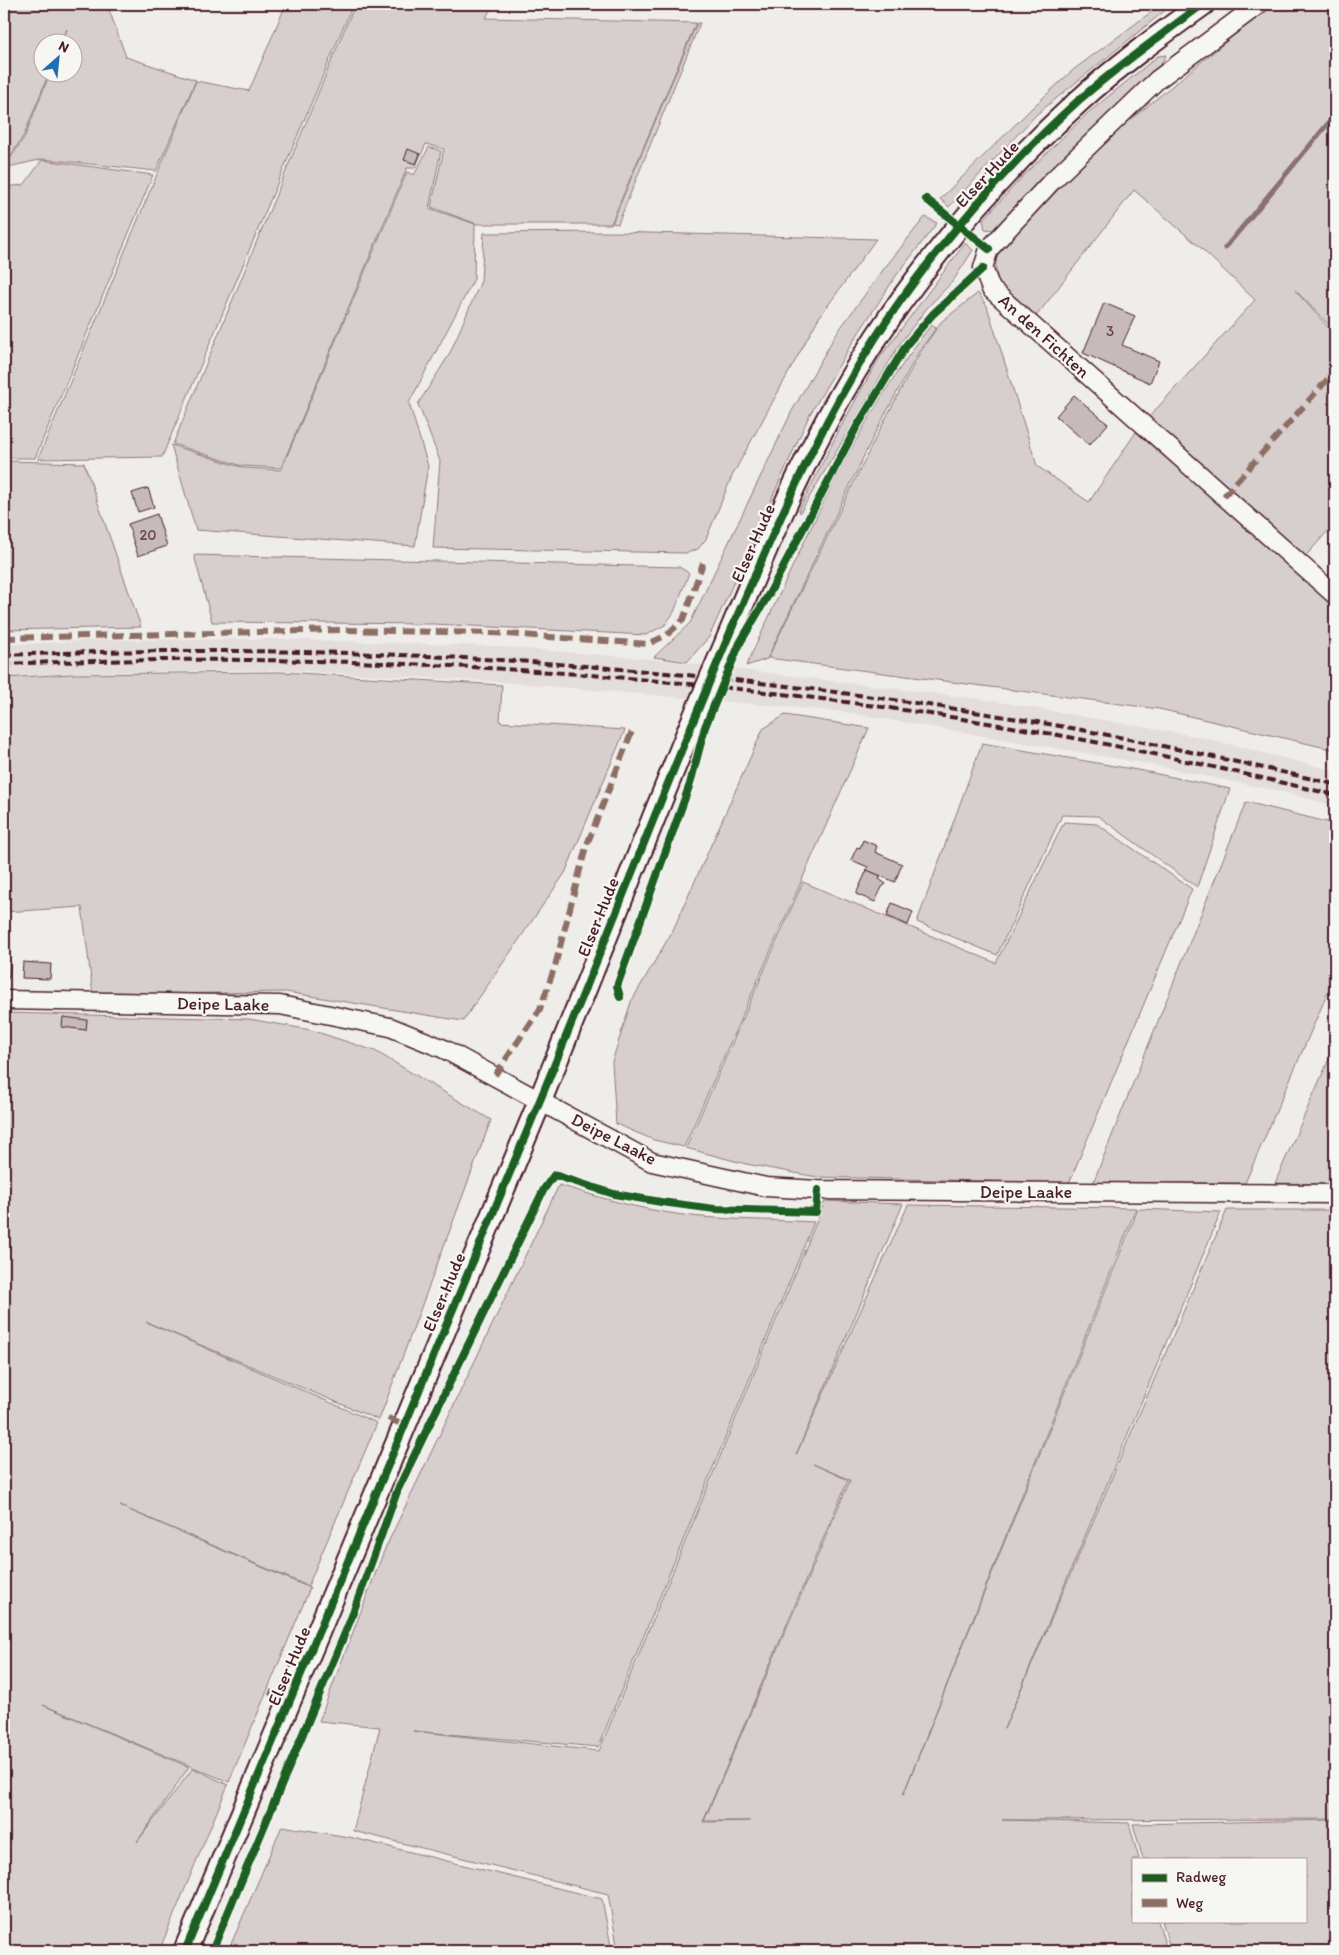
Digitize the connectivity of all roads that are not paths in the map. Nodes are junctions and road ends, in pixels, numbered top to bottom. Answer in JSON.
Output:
{"nodes":[{"id":1,"x":1203,"y":4,"type":"edge"},
{"id":2,"x":1259,"y":4,"type":"edge"},
{"id":3,"x":1335,"y":595,"type":"edge"},
{"id":4,"x":4,"y":1000,"type":"edge"},
{"id":5,"x":540,"y":1101,"type":"junction"},
{"id":6,"x":1335,"y":1194,"type":"edge"},
{"id":7,"x":185,"y":1951,"type":"edge"}],
"edges":[{"from":1,"to":5,"type":"street","name":"Elser Hude","bridge":true},
{"from":2,"to":3,"type":"street","name":"An den Fichten"},
{"from":4,"to":5,"type":"street","name":"Deipe Laake"},
{"from":5,"to":6,"type":"street","name":"Deipe Laake"},
{"from":5,"to":7,"type":"street","name":"Elser Hude"}]}
